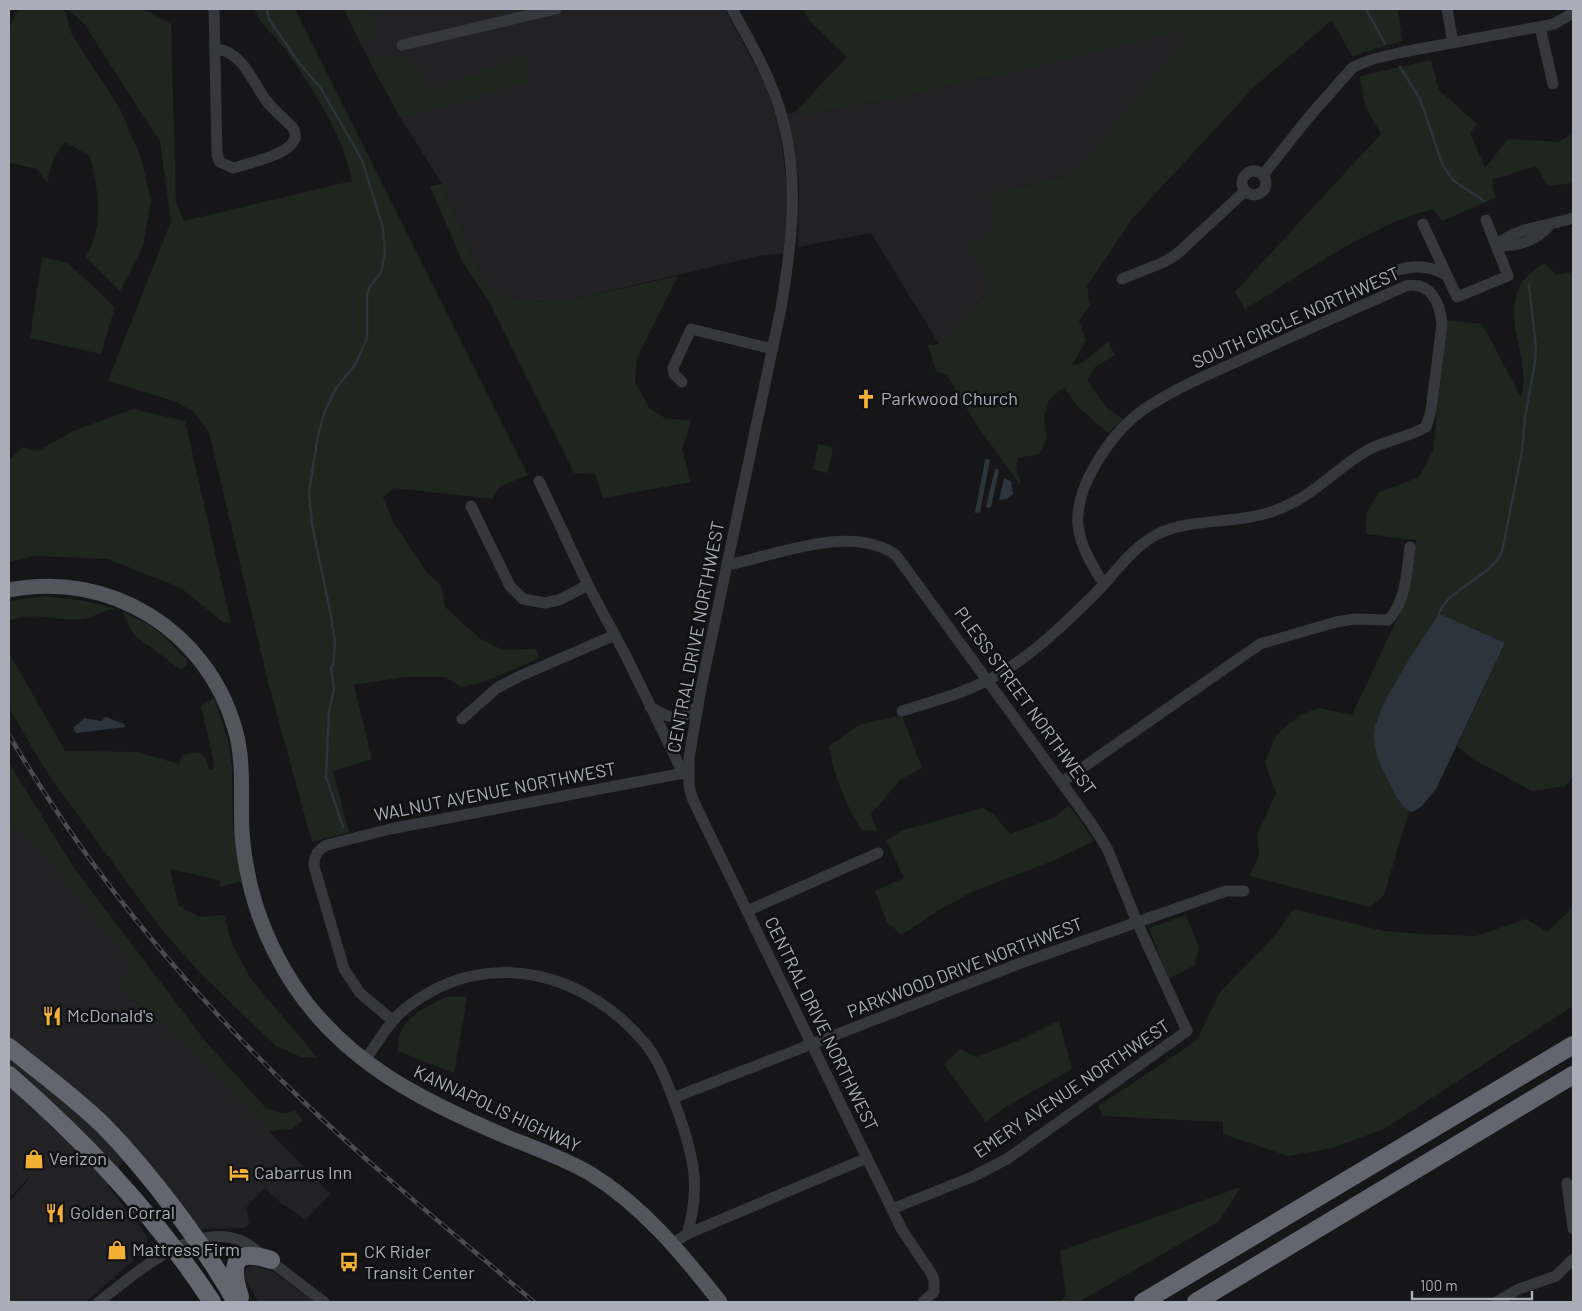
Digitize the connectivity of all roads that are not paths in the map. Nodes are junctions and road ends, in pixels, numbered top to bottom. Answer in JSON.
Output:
{"nodes":[{"id":1,"x":214,"y":9,"type":"edge"},
{"id":2,"x":556,"y":9,"type":"edge"},
{"id":3,"x":732,"y":9,"type":"edge"},
{"id":4,"x":1447,"y":9,"type":"edge"},
{"id":5,"x":1573,"y":14,"type":"edge"},
{"id":6,"x":1540,"y":27,"type":"junction"},
{"id":7,"x":1454,"y":43,"type":"junction"},
{"id":8,"x":402,"y":44,"type":"dead end"},
{"id":9,"x":216,"y":50,"type":"junction"},
{"id":10,"x":1553,"y":84,"type":"dead end"},
{"id":11,"x":1263,"y":175,"type":"junction"},
{"id":12,"x":1244,"y":191,"type":"junction"},
{"id":13,"x":1573,"y":218,"type":"edge"},
{"id":14,"x":1486,"y":220,"type":"dead end"},
{"id":15,"x":1423,"y":224,"type":"dead end"},
{"id":16,"x":1496,"y":246,"type":"junction"},
{"id":17,"x":1398,"y":270,"type":"dead end"},
{"id":18,"x":1446,"y":274,"type":"junction"},
{"id":19,"x":1122,"y":279,"type":"dead end"},
{"id":20,"x":773,"y":349,"type":"junction"},
{"id":21,"x":682,"y":382,"type":"dead end"},
{"id":22,"x":539,"y":481,"type":"dead end"},
{"id":23,"x":471,"y":506,"type":"dead end"},
{"id":24,"x":1410,"y":547,"type":"dead end"},
{"id":25,"x":728,"y":565,"type":"junction"},
{"id":26,"x":1104,"y":584,"type":"junction"},
{"id":27,"x":588,"y":585,"type":"junction"},
{"id":28,"x":9,"y":590,"type":"edge"},
{"id":29,"x":615,"y":635,"type":"junction"},
{"id":30,"x":988,"y":680,"type":"junction"},
{"id":31,"x":698,"y":706,"type":"junction"},
{"id":32,"x":650,"y":707,"type":"junction"},
{"id":33,"x":902,"y":711,"type":"dead end"},
{"id":34,"x":462,"y":719,"type":"dead end"},
{"id":35,"x":686,"y":773,"type":"junction"},
{"id":36,"x":1062,"y":782,"type":"junction"},
{"id":37,"x":878,"y":853,"type":"dead end"},
{"id":38,"x":1244,"y":890,"type":"dead end"},
{"id":39,"x":747,"y":911,"type":"junction"},
{"id":40,"x":1137,"y":922,"type":"junction"},
{"id":41,"x":392,"y":1020,"type":"junction"},
{"id":42,"x":1188,"y":1031,"type":"joint"},
{"id":43,"x":812,"y":1045,"type":"junction"},
{"id":44,"x":1573,"y":1045,"type":"edge"},
{"id":45,"x":9,"y":1047,"type":"edge"},
{"id":46,"x":364,"y":1060,"type":"junction"},
{"id":47,"x":1573,"y":1075,"type":"edge"},
{"id":48,"x":9,"y":1076,"type":"edge"},
{"id":49,"x":673,"y":1098,"type":"junction"},
{"id":50,"x":867,"y":1158,"type":"junction"},
{"id":51,"x":1567,"y":1183,"type":"dead end"},
{"id":52,"x":892,"y":1210,"type":"junction"},
{"id":53,"x":1573,"y":1229,"type":"edge"},
{"id":54,"x":680,"y":1238,"type":"junction"},
{"id":55,"x":195,"y":1240,"type":"junction"},
{"id":56,"x":174,"y":1249,"type":"junction"},
{"id":57,"x":1573,"y":1259,"type":"edge"},
{"id":58,"x":271,"y":1260,"type":"junction"},
{"id":59,"x":99,"y":1302,"type":"edge"},
{"id":60,"x":212,"y":1302,"type":"edge"},
{"id":61,"x":236,"y":1302,"type":"edge"},
{"id":62,"x":242,"y":1302,"type":"edge"},
{"id":63,"x":324,"y":1302,"type":"edge"},
{"id":64,"x":720,"y":1302,"type":"edge"},
{"id":65,"x":923,"y":1302,"type":"edge"},
{"id":66,"x":1143,"y":1302,"type":"edge"},
{"id":67,"x":1196,"y":1302,"type":"edge"},
{"id":68,"x":1496,"y":1302,"type":"edge"}],
"edges":[{"from":1,"to":9,"type":"street"},
{"from":2,"to":8,"type":"street"},
{"from":3,"to":20,"type":"street","name":"CENTRAL DRIVE NORTHWEST"},
{"from":4,"to":7,"type":"street"},
{"from":5,"to":6,"type":"street"},
{"from":6,"to":7,"type":"street"},
{"from":6,"to":10,"type":"street"},
{"from":7,"to":11,"type":"street"},
{"from":9,"to":9,"type":"street"},
{"from":11,"to":12,"type":"street"},
{"from":11,"to":12,"type":"street"},
{"from":12,"to":19,"type":"street"},
{"from":13,"to":16,"type":"street"},
{"from":14,"to":16,"type":"street"},
{"from":15,"to":18,"type":"street"},
{"from":16,"to":18,"type":"street"},
{"from":17,"to":18,"type":"street"},
{"from":20,"to":21,"type":"street"},
{"from":20,"to":25,"type":"street","name":"CENTRAL DRIVE NORTHWEST"},
{"from":22,"to":27,"type":"street"},
{"from":23,"to":27,"type":"street"},
{"from":24,"to":36,"type":"street"},
{"from":25,"to":30,"type":"street","name":"PLESS STREET NORTHWEST"},
{"from":25,"to":31,"type":"street","name":"CENTRAL DRIVE NORTHWEST"},
{"from":26,"to":26,"type":"street","name":"SOUTH CIRCLE NORTHWEST"},
{"from":26,"to":30,"type":"street","name":"SOUTH CIRCLE NORTHWEST"},
{"from":27,"to":29,"type":"street"},
{"from":28,"to":46,"type":"main road","name":"KANNAPOLIS HIGHWAY"},
{"from":29,"to":32,"type":"street"},
{"from":29,"to":34,"type":"street"},
{"from":30,"to":33,"type":"street","name":"SOUTH CIRCLE NORTHWEST"},
{"from":30,"to":36,"type":"street","name":"PLESS STREET NORTHWEST"},
{"from":31,"to":32,"type":"street"},
{"from":31,"to":35,"type":"street","name":"CENTRAL DRIVE NORTHWEST"},
{"from":32,"to":35,"type":"street"},
{"from":35,"to":39,"type":"street","name":"CENTRAL DRIVE NORTHWEST"},
{"from":35,"to":41,"type":"street","name":"WALNUT AVENUE NORTHWEST"},
{"from":36,"to":40,"type":"street","name":"PLESS STREET NORTHWEST"},
{"from":37,"to":39,"type":"street"},
{"from":38,"to":40,"type":"street","name":"PARKWOOD DRIVE NORTHWEST"},
{"from":39,"to":43,"type":"street","name":"CENTRAL DRIVE NORTHWEST"},
{"from":40,"to":42,"type":"street","name":"PLESS STREET NORTHWEST"},
{"from":40,"to":43,"type":"street","name":"PARKWOOD DRIVE NORTHWEST"},
{"from":41,"to":46,"type":"street"},
{"from":41,"to":49,"type":"street"},
{"from":42,"to":52,"type":"street","name":"EMERY AVENUE NORTHWEST"},
{"from":43,"to":49,"type":"street","name":"PARKWOOD DRIVE NORTHWEST"},
{"from":43,"to":50,"type":"street","name":"CENTRAL DRIVE NORTHWEST"},
{"from":44,"to":66,"type":"highway"},
{"from":45,"to":55,"type":"highway"},
{"from":46,"to":54,"type":"main road","name":"KANNAPOLIS HIGHWAY"},
{"from":47,"to":67,"type":"highway"},
{"from":48,"to":56,"type":"highway"},
{"from":49,"to":54,"type":"street"},
{"from":50,"to":52,"type":"street","name":"CENTRAL DRIVE NORTHWEST"},
{"from":50,"to":54,"type":"street"},
{"from":51,"to":53,"type":"street"},
{"from":52,"to":65,"type":"street","name":"CENTRAL DRIVE NORTHWEST"},
{"from":54,"to":64,"type":"main road","name":"KANNAPOLIS HIGHWAY"},
{"from":55,"to":56,"type":"street"},
{"from":55,"to":58,"type":"street"},
{"from":55,"to":61,"type":"highway"},
{"from":56,"to":59,"type":"street"},
{"from":56,"to":60,"type":"highway"},
{"from":57,"to":68,"type":"street"},
{"from":58,"to":62,"type":"highway"},
{"from":58,"to":63,"type":"street"}]}
